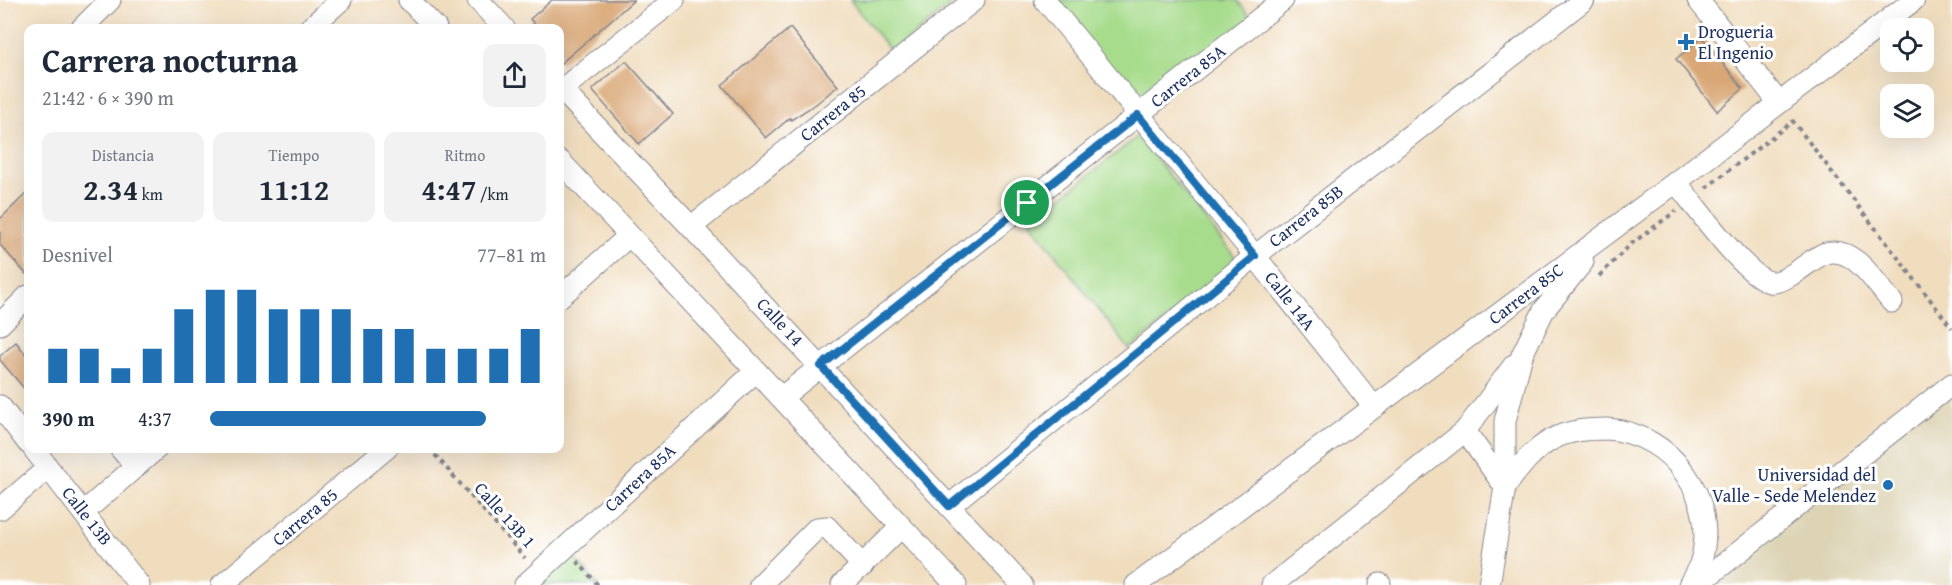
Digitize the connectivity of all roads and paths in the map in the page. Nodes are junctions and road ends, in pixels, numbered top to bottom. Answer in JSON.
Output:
{"nodes":[{"id":1,"x":110,"y":0,"type":"edge"},
{"id":2,"x":341,"y":0,"type":"edge"},
{"id":3,"x":409,"y":0,"type":"edge"},
{"id":4,"x":478,"y":0,"type":"edge"},
{"id":5,"x":674,"y":0,"type":"edge"},
{"id":6,"x":974,"y":0,"type":"edge"},
{"id":7,"x":1045,"y":0,"type":"edge"},
{"id":8,"x":1283,"y":0,"type":"edge"},
{"id":9,"x":1584,"y":0,"type":"edge"},
{"id":10,"x":1698,"y":0,"type":"edge"},
{"id":11,"x":1914,"y":0,"type":"edge"},
{"id":12,"x":86,"y":24,"type":"edge"},
{"id":13,"x":314,"y":24,"type":"edge"},
{"id":14,"x":432,"y":24,"type":"edge"},
{"id":15,"x":500,"y":24,"type":"edge"},
{"id":16,"x":564,"y":86,"type":"edge"},
{"id":17,"x":564,"y":93,"type":"edge"},
{"id":18,"x":1779,"y":103,"type":"junction"},
{"id":19,"x":1138,"y":115,"type":"junction"},
{"id":20,"x":1793,"y":121,"type":"junction"},
{"id":21,"x":564,"y":165,"type":"edge"},
{"id":22,"x":1676,"y":182,"type":"junction"},
{"id":23,"x":1690,"y":200,"type":"junction"},
{"id":24,"x":1616,"y":226,"type":"junction"},
{"id":25,"x":691,"y":227,"type":"junction"},
{"id":26,"x":629,"y":236,"type":"junction"},
{"id":27,"x":1255,"y":256,"type":"junction"},
{"id":28,"x":1592,"y":283,"type":"dead end"},
{"id":29,"x":564,"y":293,"type":"edge"},
{"id":30,"x":24,"y":300,"type":"edge"},
{"id":31,"x":1892,"y":302,"type":"dead end"},
{"id":32,"x":0,"y":324,"type":"edge"},
{"id":33,"x":1952,"y":328,"type":"edge"},
{"id":34,"x":1522,"y":355,"type":"junction"},
{"id":35,"x":821,"y":366,"type":"junction"},
{"id":36,"x":756,"y":371,"type":"junction"},
{"id":37,"x":1952,"y":384,"type":"edge"},
{"id":38,"x":782,"y":397,"type":"junction"},
{"id":39,"x":0,"y":406,"type":"edge"},
{"id":40,"x":1374,"y":407,"type":"junction"},
{"id":41,"x":1465,"y":430,"type":"junction"},
{"id":42,"x":24,"y":437,"type":"edge"},
{"id":43,"x":37,"y":453,"type":"edge"},
{"id":44,"x":124,"y":453,"type":"edge"},
{"id":45,"x":151,"y":453,"type":"edge"},
{"id":46,"x":381,"y":453,"type":"edge"},
{"id":47,"x":433,"y":453,"type":"edge"},
{"id":48,"x":136,"y":467,"type":"junction"},
{"id":49,"x":48,"y":468,"type":"junction"},
{"id":50,"x":1505,"y":487,"type":"junction"},
{"id":51,"x":949,"y":506,"type":"junction"},
{"id":52,"x":0,"y":508,"type":"edge"},
{"id":53,"x":84,"y":512,"type":"junction"},
{"id":54,"x":901,"y":527,"type":"junction"},
{"id":55,"x":565,"y":547,"type":"junction"},
{"id":56,"x":863,"y":566,"type":"junction"},
{"id":57,"x":531,"y":579,"type":"edge"},
{"id":58,"x":139,"y":585,"type":"edge"},
{"id":59,"x":222,"y":585,"type":"edge"},
{"id":60,"x":598,"y":585,"type":"edge"},
{"id":61,"x":760,"y":585,"type":"edge"},
{"id":62,"x":842,"y":585,"type":"edge"},
{"id":63,"x":956,"y":585,"type":"edge"},
{"id":64,"x":1022,"y":585,"type":"edge"},
{"id":65,"x":1136,"y":585,"type":"edge"},
{"id":66,"x":1272,"y":585,"type":"edge"},
{"id":67,"x":1489,"y":585,"type":"edge"},
{"id":68,"x":1689,"y":585,"type":"edge"},
{"id":69,"x":1697,"y":585,"type":"edge"}],
"edges":[{"from":1,"to":12,"type":"street"},
{"from":2,"to":13,"type":"street"},
{"from":3,"to":14,"type":"street"},
{"from":4,"to":15,"type":"street"},
{"from":5,"to":16,"type":"street"},
{"from":6,"to":25,"type":"street","name":"Carrera 85"},
{"from":7,"to":19,"type":"street","name":"Calle 14A"},
{"from":8,"to":19,"type":"street","name":"Carrera 85A"},
{"from":9,"to":27,"type":"street","name":"Carrera 85B"},
{"from":10,"to":18,"type":"street"},
{"from":11,"to":18,"type":"street","name":"Carrera 85C"},
{"from":17,"to":25,"type":"street","name":"Calle 14"},
{"from":18,"to":20,"type":"path"},
{"from":18,"to":22,"type":"street","name":"Carrera 85C"},
{"from":19,"to":27,"type":"street","name":"Calle 14A"},
{"from":19,"to":35,"type":"street","name":"Carrera 85A"},
{"from":20,"to":23,"type":"path"},
{"from":20,"to":33,"type":"path"},
{"from":21,"to":26,"type":"street"},
{"from":22,"to":23,"type":"street"},
{"from":22,"to":24,"type":"street","name":"Carrera 85C"},
{"from":23,"to":28,"type":"path"},
{"from":23,"to":31,"type":"street"},
{"from":24,"to":34,"type":"street"},
{"from":24,"to":40,"type":"street","name":"Carrera 85C"},
{"from":25,"to":35,"type":"street","name":"Calle 14"},
{"from":26,"to":29,"type":"street"},
{"from":26,"to":36,"type":"street"},
{"from":27,"to":40,"type":"street","name":"Calle 14A"},
{"from":27,"to":51,"type":"street","name":"Carrera 85B"},
{"from":30,"to":32,"type":"street"},
{"from":34,"to":41,"type":"street"},
{"from":34,"to":50,"type":"street"},
{"from":35,"to":38,"type":"street","name":"Carrera 85A"},
{"from":35,"to":51,"type":"street","name":"Calle 14"},
{"from":36,"to":38,"type":"street"},
{"from":36,"to":55,"type":"street","name":"Carrera 85A"},
{"from":37,"to":69,"type":"street"},
{"from":38,"to":54,"type":"street"},
{"from":39,"to":42,"type":"street"},
{"from":40,"to":65,"type":"street","name":"Carrera 85C"},
{"from":41,"to":50,"type":"street"},
{"from":41,"to":66,"type":"street"},
{"from":43,"to":49,"type":"street","name":"Calle 13B"},
{"from":44,"to":48,"type":"street"},
{"from":45,"to":48,"type":"street"},
{"from":46,"to":59,"type":"street","name":"Carrera 85"},
{"from":47,"to":57,"type":"path","name":"Calle 13B 1"},
{"from":48,"to":53,"type":"street"},
{"from":49,"to":52,"type":"street"},
{"from":49,"to":53,"type":"street","name":"Calle 13B"},
{"from":50,"to":67,"type":"street"},
{"from":50,"to":68,"type":"street"},
{"from":51,"to":64,"type":"street","name":"Calle 14"},
{"from":53,"to":58,"type":"street","name":"Calle 13B"},
{"from":54,"to":56,"type":"street"},
{"from":54,"to":63,"type":"street"},
{"from":55,"to":57,"type":"street","name":"Carrera 85A"},
{"from":55,"to":60,"type":"path"},
{"from":56,"to":61,"type":"street"},
{"from":56,"to":62,"type":"street"}]}
